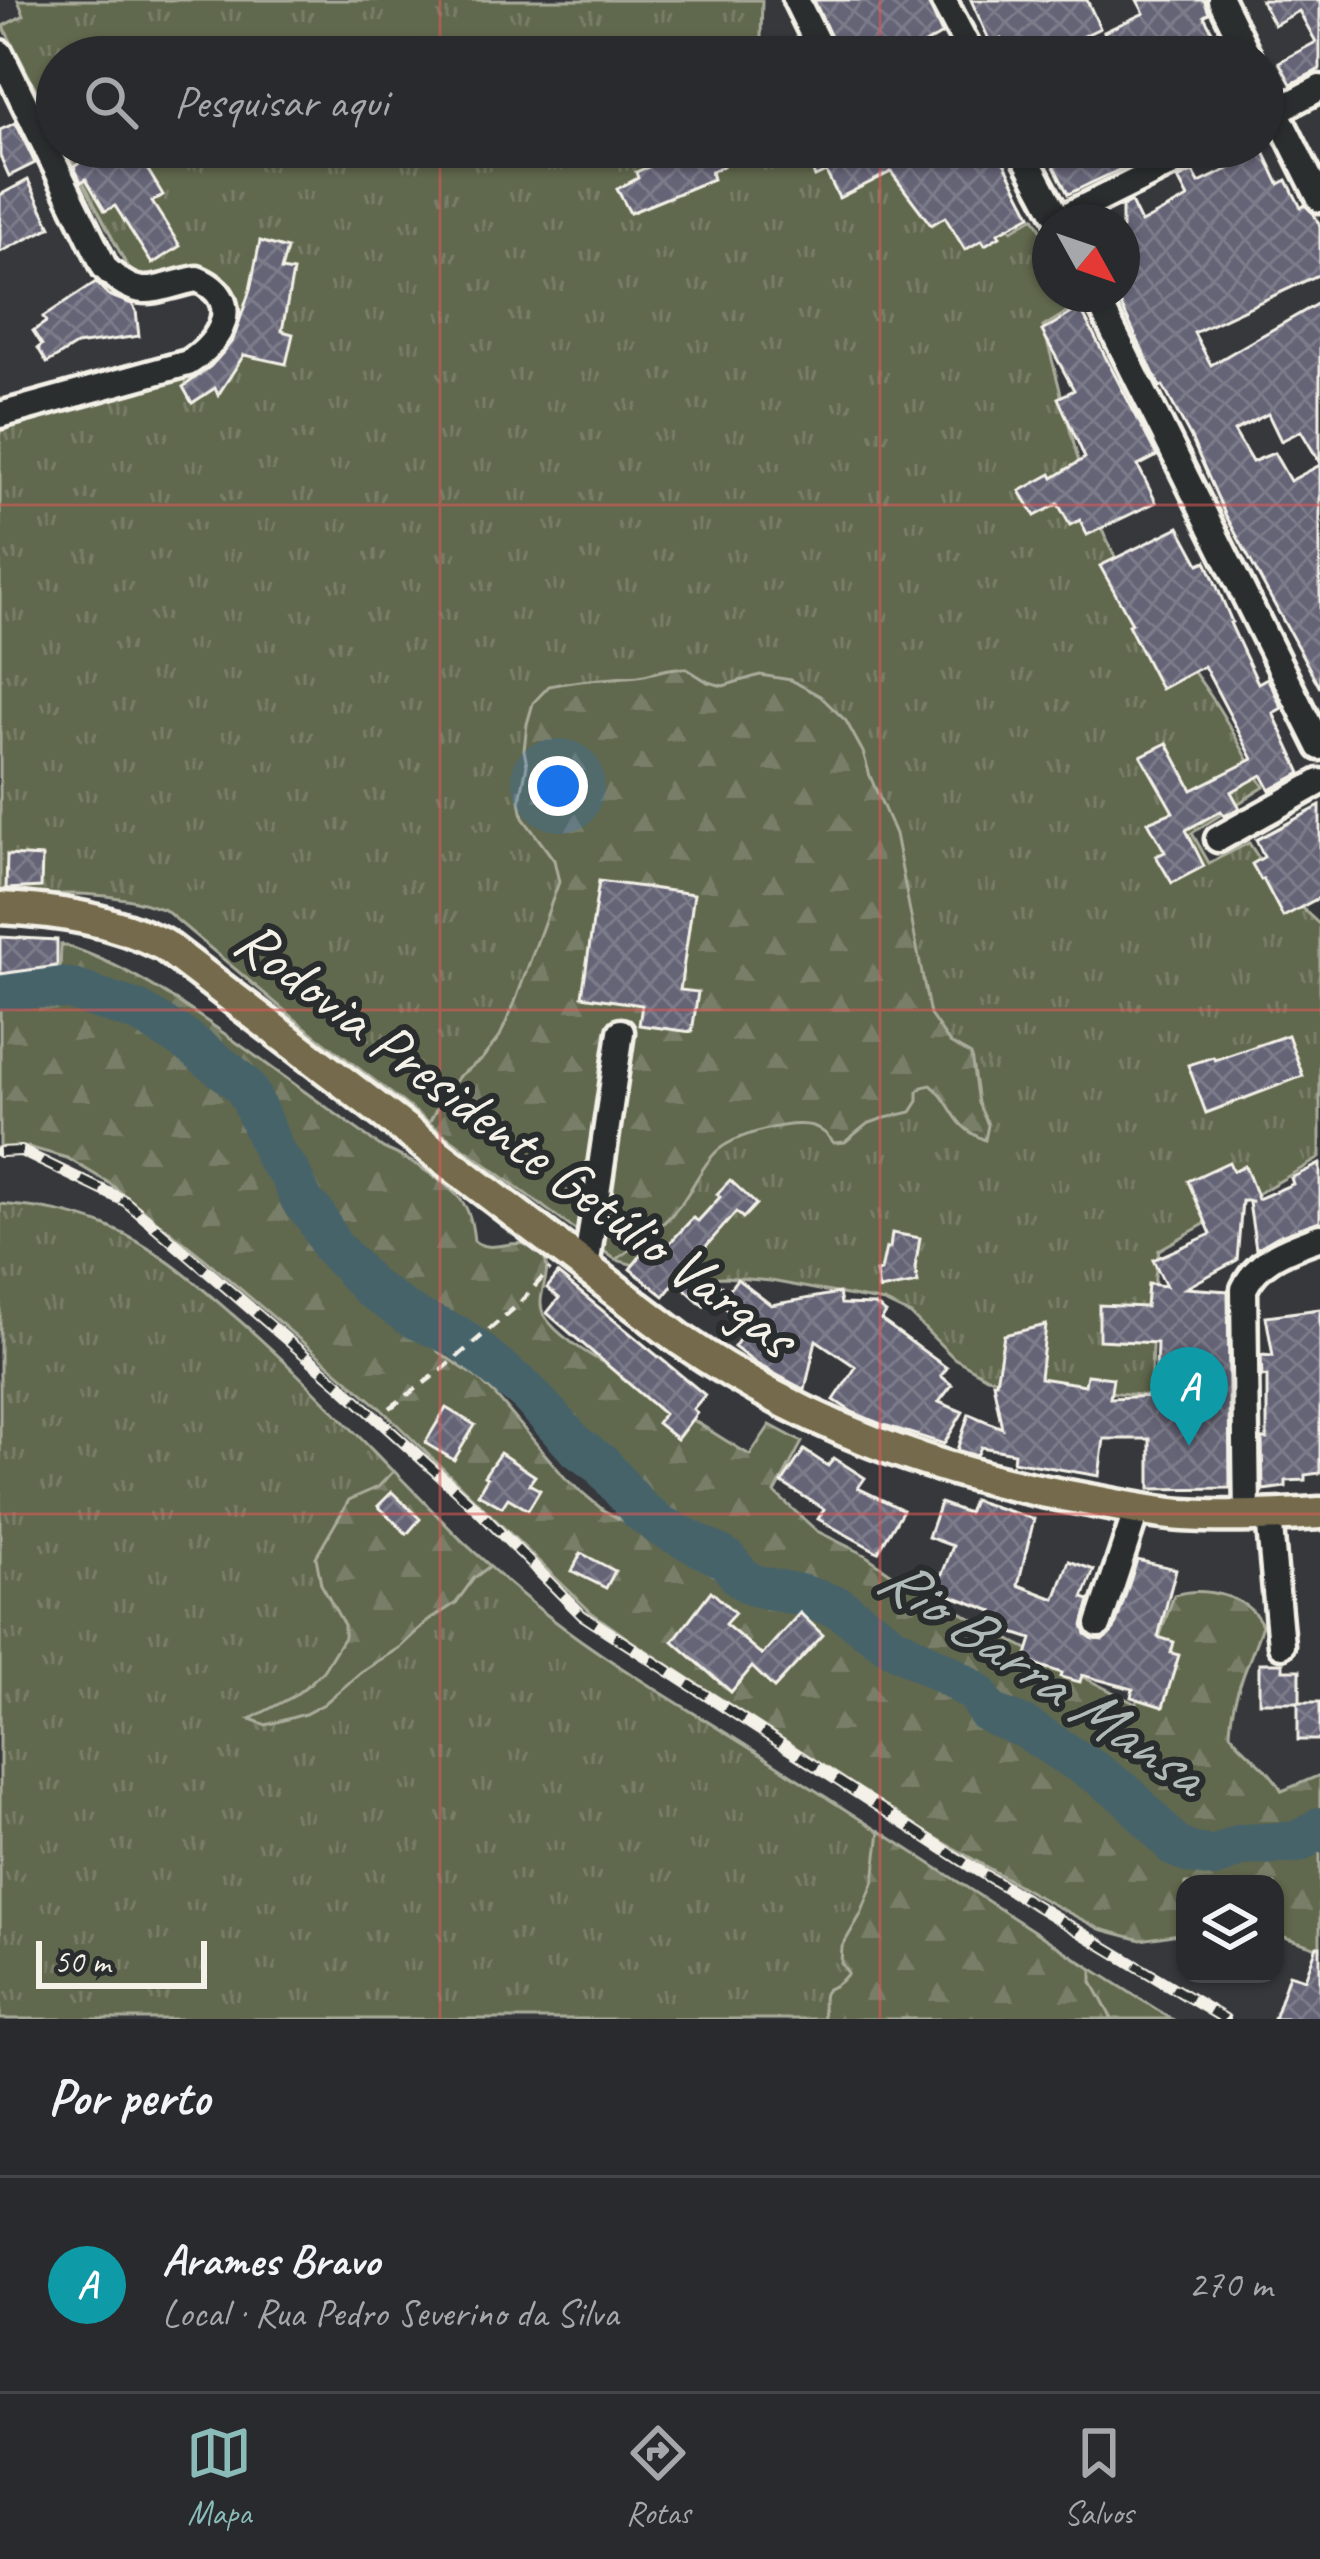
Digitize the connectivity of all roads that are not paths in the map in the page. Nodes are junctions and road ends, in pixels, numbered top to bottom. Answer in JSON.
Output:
{"nodes":[{"id":1,"x":796,"y":0,"type":"edge"},
{"id":2,"x":943,"y":0,"type":"edge"},
{"id":3,"x":1221,"y":0,"type":"edge"},
{"id":4,"x":814,"y":36,"type":"edge"},
{"id":5,"x":962,"y":36,"type":"edge"},
{"id":6,"x":1239,"y":36,"type":"edge"},
{"id":7,"x":0,"y":53,"type":"edge"},
{"id":8,"x":1320,"y":88,"type":"edge"},
{"id":9,"x":1284,"y":107,"type":"edge"},
{"id":10,"x":36,"y":129,"type":"edge"},
{"id":11,"x":1284,"y":139,"type":"edge"},
{"id":12,"x":55,"y":168,"type":"edge"},
{"id":13,"x":1031,"y":168,"type":"edge"},
{"id":14,"x":1164,"y":168,"type":"edge"},
{"id":15,"x":1320,"y":199,"type":"edge"},
{"id":16,"x":1050,"y":204,"type":"edge"},
{"id":17,"x":1093,"y":204,"type":"edge"},
{"id":18,"x":1104,"y":312,"type":"edge"},
{"id":19,"x":0,"y":415,"type":"edge"},
{"id":20,"x":1320,"y":748,"type":"edge"},
{"id":21,"x":1320,"y":782,"type":"edge"},
{"id":22,"x":1218,"y":839,"type":"dead end"},
{"id":23,"x":0,"y":908,"type":"edge"},
{"id":24,"x":621,"y":1032,"type":"dead end"},
{"id":25,"x":1320,"y":1237,"type":"edge"},
{"id":26,"x":576,"y":1260,"type":"junction"},
{"id":27,"x":1137,"y":1509,"type":"junction"},
{"id":28,"x":1320,"y":1513,"type":"edge"},
{"id":29,"x":1258,"y":1516,"type":"junction"},
{"id":30,"x":1099,"y":1624,"type":"dead end"},
{"id":31,"x":1281,"y":1645,"type":"dead end"}],
"edges":[{"from":1,"to":4,"type":"street"},
{"from":2,"to":5,"type":"street"},
{"from":3,"to":6,"type":"street"},
{"from":7,"to":10,"type":"street"},
{"from":8,"to":9,"type":"street"},
{"from":11,"to":15,"type":"street"},
{"from":12,"to":19,"type":"street"},
{"from":13,"to":16,"type":"street"},
{"from":14,"to":17,"type":"street"},
{"from":18,"to":20,"type":"street"},
{"from":21,"to":22,"type":"street"},
{"from":23,"to":26,"type":"main road","name":"Rodovia Presidente Getúlio Vargas"},
{"from":24,"to":26,"type":"street"},
{"from":25,"to":29,"type":"street"},
{"from":26,"to":27,"type":"main road","name":"Rodovia Presidente Getúlio Vargas"},
{"from":27,"to":29,"type":"main road","name":"Rodovia Presidente Getúlio Vargas"},
{"from":27,"to":30,"type":"street"},
{"from":28,"to":29,"type":"main road","name":"Rodovia Presidente Getúlio Vargas"},
{"from":29,"to":31,"type":"street"}]}
